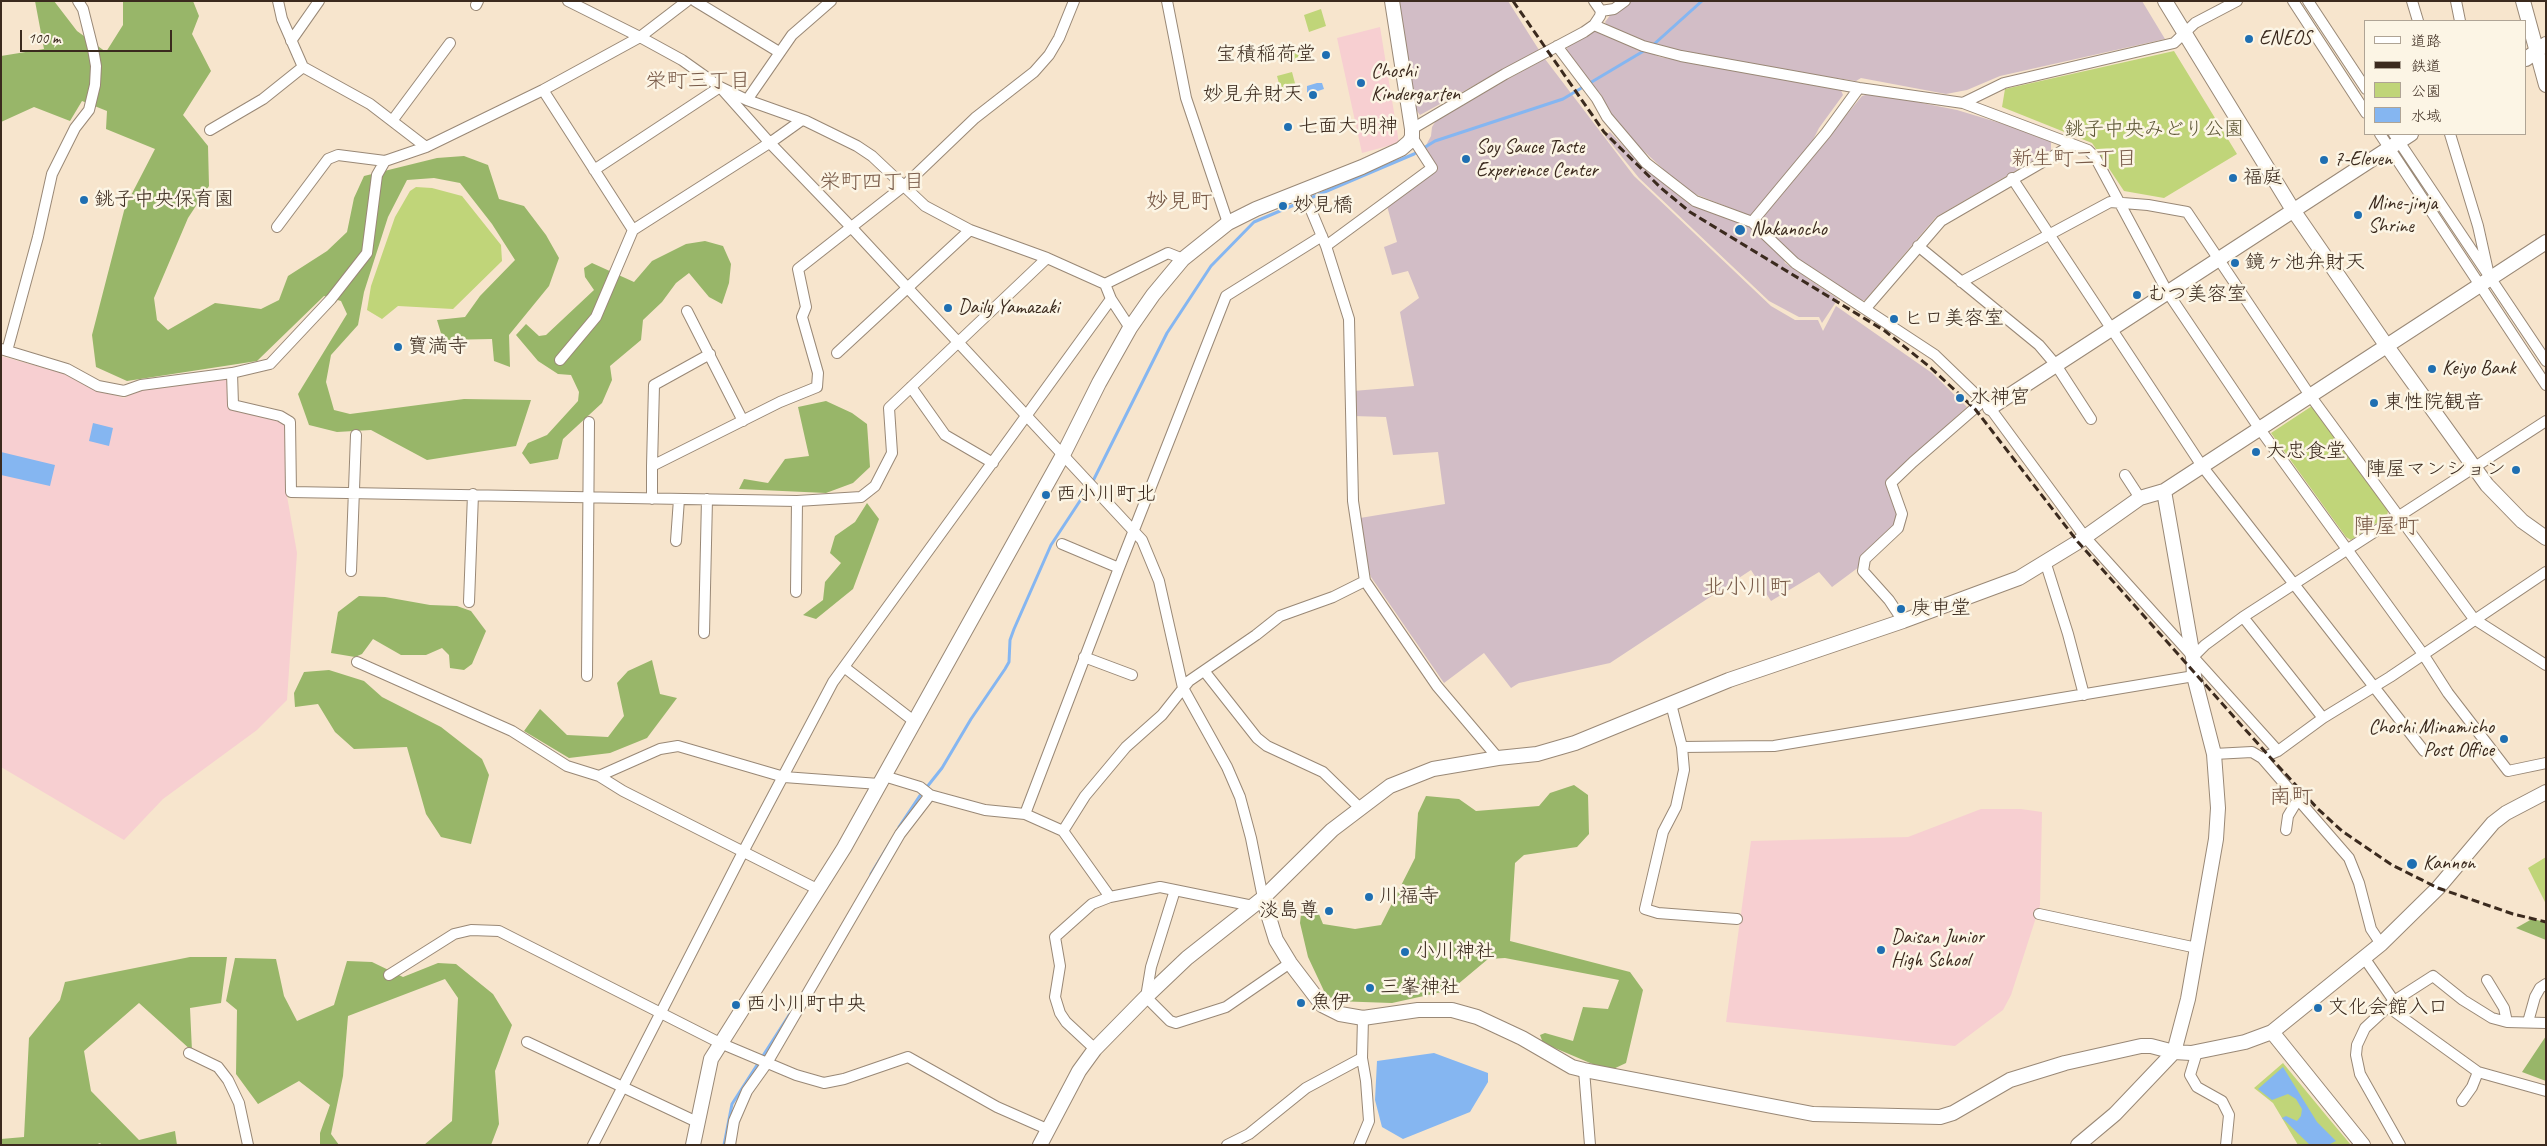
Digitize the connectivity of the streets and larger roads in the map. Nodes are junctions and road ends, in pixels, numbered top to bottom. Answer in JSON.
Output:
{"nodes":[{"id":1,"x":78,"y":1,"type":"edge"},
{"id":2,"x":278,"y":1,"type":"edge"},
{"id":3,"x":319,"y":1,"type":"edge"},
{"id":4,"x":568,"y":1,"type":"edge"},
{"id":5,"x":687,"y":1,"type":"edge"},
{"id":6,"x":695,"y":1,"type":"edge"},
{"id":7,"x":831,"y":1,"type":"edge"},
{"id":8,"x":1074,"y":1,"type":"edge"},
{"id":9,"x":1167,"y":1,"type":"edge"},
{"id":10,"x":1392,"y":1,"type":"edge"},
{"id":11,"x":1594,"y":1,"type":"edge"},
{"id":12,"x":1625,"y":1,"type":"edge"},
{"id":13,"x":2165,"y":1,"type":"edge"},
{"id":14,"x":2237,"y":1,"type":"edge"},
{"id":15,"x":2294,"y":1,"type":"edge"},
{"id":16,"x":2308,"y":1,"type":"edge"},
{"id":17,"x":2412,"y":1,"type":"edge"},
{"id":18,"x":2456,"y":1,"type":"edge"},
{"id":19,"x":2523,"y":1,"type":"edge"},
{"id":20,"x":1601,"y":11,"type":"junction"},
{"id":21,"x":2418,"y":20,"type":"edge"},
{"id":22,"x":2460,"y":20,"type":"edge"},
{"id":23,"x":1594,"y":26,"type":"junction"},
{"id":24,"x":2184,"y":34,"type":"junction"},
{"id":25,"x":640,"y":37,"type":"junction"},
{"id":26,"x":291,"y":41,"type":"junction"},
{"id":27,"x":450,"y":43,"type":"dead end"},
{"id":28,"x":1558,"y":46,"type":"junction"},
{"id":29,"x":2536,"y":51,"type":"edge"},
{"id":30,"x":779,"y":52,"type":"junction"},
{"id":31,"x":303,"y":67,"type":"junction"},
{"id":32,"x":2546,"y":85,"type":"edge"},
{"id":33,"x":2364,"y":86,"type":"edge"},
{"id":34,"x":720,"y":87,"type":"junction"},
{"id":35,"x":1859,"y":88,"type":"junction"},
{"id":36,"x":543,"y":90,"type":"junction"},
{"id":37,"x":747,"y":100,"type":"junction"},
{"id":38,"x":1963,"y":103,"type":"junction"},
{"id":39,"x":2364,"y":109,"type":"edge"},
{"id":40,"x":802,"y":120,"type":"junction"},
{"id":41,"x":392,"y":121,"type":"junction"},
{"id":42,"x":210,"y":130,"type":"dead end"},
{"id":43,"x":1412,"y":133,"type":"junction"},
{"id":44,"x":2384,"y":135,"type":"edge"},
{"id":45,"x":2450,"y":135,"type":"edge"},
{"id":46,"x":2398,"y":139,"type":"edge"},
{"id":47,"x":769,"y":142,"type":"junction"},
{"id":48,"x":2072,"y":145,"type":"junction"},
{"id":49,"x":426,"y":147,"type":"junction"},
{"id":50,"x":385,"y":161,"type":"junction"},
{"id":51,"x":594,"y":170,"type":"junction"},
{"id":52,"x":2012,"y":178,"type":"junction"},
{"id":53,"x":904,"y":185,"type":"junction"},
{"id":54,"x":1303,"y":191,"type":"junction"},
{"id":55,"x":2118,"y":203,"type":"junction"},
{"id":56,"x":2293,"y":210,"type":"junction"},
{"id":57,"x":1752,"y":222,"type":"junction"},
{"id":58,"x":1228,"y":223,"type":"junction"},
{"id":59,"x":851,"y":226,"type":"junction"},
{"id":60,"x":277,"y":227,"type":"dead end"},
{"id":61,"x":633,"y":230,"type":"junction"},
{"id":62,"x":970,"y":230,"type":"junction"},
{"id":63,"x":2048,"y":234,"type":"junction"},
{"id":64,"x":1324,"y":241,"type":"junction"},
{"id":65,"x":2546,"y":242,"type":"edge"},
{"id":66,"x":1918,"y":246,"type":"junction"},
{"id":67,"x":1047,"y":258,"type":"junction"},
{"id":68,"x":2220,"y":259,"type":"junction"},
{"id":69,"x":1183,"y":260,"type":"junction"},
{"id":70,"x":2484,"y":281,"type":"junction"},
{"id":71,"x":1961,"y":282,"type":"junction"},
{"id":72,"x":1105,"y":284,"type":"junction"},
{"id":73,"x":908,"y":289,"type":"junction"},
{"id":74,"x":2168,"y":294,"type":"junction"},
{"id":75,"x":1111,"y":299,"type":"junction"},
{"id":76,"x":1866,"y":308,"type":"junction"},
{"id":77,"x":687,"y":311,"type":"dead end"},
{"id":78,"x":1130,"y":328,"type":"junction"},
{"id":79,"x":2112,"y":330,"type":"junction"},
{"id":80,"x":958,"y":342,"type":"junction"},
{"id":81,"x":2386,"y":345,"type":"junction"},
{"id":82,"x":4,"y":350,"type":"edge"},
{"id":83,"x":837,"y":353,"type":"dead end"},
{"id":84,"x":710,"y":354,"type":"junction"},
{"id":85,"x":560,"y":360,"type":"dead end"},
{"id":86,"x":2546,"y":361,"type":"edge"},
{"id":87,"x":2056,"y":365,"type":"junction"},
{"id":88,"x":232,"y":373,"type":"junction"},
{"id":89,"x":2546,"y":385,"type":"edge"},
{"id":90,"x":911,"y":387,"type":"junction"},
{"id":91,"x":2309,"y":394,"type":"junction"},
{"id":92,"x":1986,"y":405,"type":"junction"},
{"id":93,"x":1027,"y":417,"type":"junction"},
{"id":94,"x":2091,"y":419,"type":"dead end"},
{"id":95,"x":743,"y":421,"type":"junction"},
{"id":96,"x":2546,"y":421,"type":"edge"},
{"id":97,"x":589,"y":422,"type":"dead end"},
{"id":98,"x":2259,"y":428,"type":"junction"},
{"id":99,"x":356,"y":435,"type":"dead end"},
{"id":100,"x":1063,"y":455,"type":"junction"},
{"id":101,"x":993,"y":463,"type":"junction"},
{"id":102,"x":652,"y":466,"type":"junction"},
{"id":103,"x":2202,"y":466,"type":"junction"},
{"id":104,"x":2473,"y":466,"type":"junction"},
{"id":105,"x":2125,"y":475,"type":"dead end"},
{"id":106,"x":2164,"y":491,"type":"junction"},
{"id":107,"x":354,"y":493,"type":"junction"},
{"id":108,"x":473,"y":494,"type":"junction"},
{"id":109,"x":590,"y":497,"type":"junction"},
{"id":110,"x":652,"y":498,"type":"junction"},
{"id":111,"x":2140,"y":498,"type":"junction"},
{"id":112,"x":679,"y":499,"type":"junction"},
{"id":113,"x":707,"y":500,"type":"junction"},
{"id":114,"x":797,"y":501,"type":"junction"},
{"id":115,"x":2399,"y":516,"type":"junction"},
{"id":116,"x":1134,"y":530,"type":"junction"},
{"id":117,"x":2085,"y":537,"type":"junction"},
{"id":118,"x":2546,"y":538,"type":"edge"},
{"id":119,"x":676,"y":541,"type":"dead end"},
{"id":120,"x":1062,"y":544,"type":"dead end"},
{"id":121,"x":2347,"y":551,"type":"junction"},
{"id":122,"x":2045,"y":562,"type":"junction"},
{"id":123,"x":1118,"y":568,"type":"junction"},
{"id":124,"x":351,"y":571,"type":"dead end"},
{"id":125,"x":2546,"y":572,"type":"edge"},
{"id":126,"x":1365,"y":581,"type":"junction"},
{"id":127,"x":2293,"y":584,"type":"junction"},
{"id":128,"x":796,"y":592,"type":"dead end"},
{"id":129,"x":469,"y":602,"type":"dead end"},
{"id":130,"x":2243,"y":617,"type":"junction"},
{"id":131,"x":2474,"y":619,"type":"junction"},
{"id":132,"x":1903,"y":621,"type":"junction"},
{"id":133,"x":704,"y":633,"type":"dead end"},
{"id":134,"x":2423,"y":654,"type":"junction"},
{"id":135,"x":1084,"y":657,"type":"junction"},
{"id":136,"x":2194,"y":657,"type":"junction"},
{"id":137,"x":357,"y":662,"type":"dead end"},
{"id":138,"x":2546,"y":665,"type":"edge"},
{"id":139,"x":844,"y":667,"type":"junction"},
{"id":140,"x":1205,"y":672,"type":"junction"},
{"id":141,"x":1132,"y":675,"type":"dead end"},
{"id":142,"x":587,"y":676,"type":"dead end"},
{"id":143,"x":2194,"y":676,"type":"junction"},
{"id":144,"x":2374,"y":687,"type":"junction"},
{"id":145,"x":1183,"y":688,"type":"junction"},
{"id":146,"x":2084,"y":695,"type":"junction"},
{"id":147,"x":1671,"y":704,"type":"junction"},
{"id":148,"x":2323,"y":718,"type":"junction"},
{"id":149,"x":915,"y":722,"type":"junction"},
{"id":150,"x":1682,"y":747,"type":"junction"},
{"id":151,"x":2278,"y":751,"type":"junction"},
{"id":152,"x":2424,"y":751,"type":"dead end"},
{"id":153,"x":2214,"y":754,"type":"junction"},
{"id":154,"x":1498,"y":758,"type":"junction"},
{"id":155,"x":2262,"y":758,"type":"junction"},
{"id":156,"x":2546,"y":763,"type":"edge"},
{"id":157,"x":599,"y":776,"type":"junction"},
{"id":158,"x":784,"y":777,"type":"junction"},
{"id":159,"x":881,"y":780,"type":"junction"},
{"id":160,"x":2546,"y":792,"type":"edge"},
{"id":161,"x":930,"y":795,"type":"junction"},
{"id":162,"x":2297,"y":801,"type":"junction"},
{"id":163,"x":1360,"y":807,"type":"junction"},
{"id":164,"x":1025,"y":814,"type":"junction"},
{"id":165,"x":2286,"y":830,"type":"dead end"},
{"id":166,"x":1063,"y":831,"type":"junction"},
{"id":167,"x":743,"y":852,"type":"junction"},
{"id":168,"x":819,"y":890,"type":"junction"},
{"id":169,"x":1176,"y":890,"type":"junction"},
{"id":170,"x":1110,"y":896,"type":"junction"},
{"id":171,"x":1258,"y":902,"type":"junction"},
{"id":172,"x":2039,"y":914,"type":"dead end"},
{"id":173,"x":1737,"y":919,"type":"dead end"},
{"id":174,"x":2381,"y":944,"type":"junction"},
{"id":175,"x":2198,"y":948,"type":"junction"},
{"id":176,"x":2365,"y":959,"type":"junction"},
{"id":177,"x":1290,"y":963,"type":"junction"},
{"id":178,"x":389,"y":975,"type":"dead end"},
{"id":179,"x":2487,"y":980,"type":"dead end"},
{"id":180,"x":2546,"y":984,"type":"edge"},
{"id":181,"x":1146,"y":997,"type":"junction"},
{"id":182,"x":2391,"y":1004,"type":"junction"},
{"id":183,"x":662,"y":1012,"type":"junction"},
{"id":184,"x":1363,"y":1018,"type":"junction"},
{"id":185,"x":2507,"y":1022,"type":"junction"},
{"id":186,"x":2528,"y":1022,"type":"junction"},
{"id":187,"x":2546,"y":1022,"type":"edge"},
{"id":188,"x":2272,"y":1032,"type":"junction"},
{"id":189,"x":527,"y":1042,"type":"dead end"},
{"id":190,"x":720,"y":1043,"type":"junction"},
{"id":191,"x":1095,"y":1049,"type":"junction"},
{"id":192,"x":2174,"y":1052,"type":"junction"},
{"id":193,"x":2197,"y":1052,"type":"junction"},
{"id":194,"x":189,"y":1053,"type":"dead end"},
{"id":195,"x":1362,"y":1058,"type":"junction"},
{"id":196,"x":767,"y":1063,"type":"junction"},
{"id":197,"x":1584,"y":1070,"type":"junction"},
{"id":198,"x":2478,"y":1072,"type":"junction"},
{"id":199,"x":623,"y":1087,"type":"junction"},
{"id":200,"x":2546,"y":1091,"type":"edge"},
{"id":201,"x":2462,"y":1101,"type":"dead end"},
{"id":202,"x":697,"y":1122,"type":"junction"},
{"id":203,"x":1047,"y":1129,"type":"junction"},
{"id":204,"x":248,"y":1145,"type":"edge"},
{"id":205,"x":593,"y":1145,"type":"edge"},
{"id":206,"x":693,"y":1145,"type":"edge"},
{"id":207,"x":730,"y":1145,"type":"edge"},
{"id":208,"x":1040,"y":1145,"type":"edge"},
{"id":209,"x":1227,"y":1145,"type":"edge"},
{"id":210,"x":1359,"y":1145,"type":"edge"},
{"id":211,"x":1590,"y":1145,"type":"edge"},
{"id":212,"x":2078,"y":1145,"type":"edge"},
{"id":213,"x":2226,"y":1145,"type":"edge"},
{"id":214,"x":2363,"y":1145,"type":"edge"},
{"id":215,"x":2400,"y":1145,"type":"edge"}],
"edges":[{"from":1,"to":82,"type":"street"},
{"from":2,"to":26,"type":"street"},
{"from":3,"to":26,"type":"street"},
{"from":4,"to":25,"type":"street"},
{"from":5,"to":25,"type":"street"},
{"from":6,"to":30,"type":"street"},
{"from":7,"to":30,"type":"street"},
{"from":8,"to":53,"type":"street"},
{"from":9,"to":58,"type":"street"},
{"from":10,"to":43,"type":"street"},
{"from":11,"to":20,"type":"street"},
{"from":12,"to":20,"type":"street"},
{"from":13,"to":24,"type":"street"},
{"from":14,"to":24,"type":"street"},
{"from":15,"to":39,"type":"street"},
{"from":16,"to":33,"type":"street"},
{"from":17,"to":21,"type":"street"},
{"from":18,"to":22,"type":"street"},
{"from":19,"to":29,"type":"street"},
{"from":20,"to":23,"type":"street"},
{"from":23,"to":28,"type":"street"},
{"from":23,"to":35,"type":"street"},
{"from":24,"to":38,"type":"street"},
{"from":24,"to":56,"type":"street"},
{"from":25,"to":34,"type":"street"},
{"from":25,"to":36,"type":"street"},
{"from":26,"to":31,"type":"street"},
{"from":27,"to":41,"type":"street"},
{"from":28,"to":43,"type":"street"},
{"from":28,"to":57,"type":"street"},
{"from":29,"to":32,"type":"street"},
{"from":30,"to":37,"type":"street"},
{"from":31,"to":41,"type":"street"},
{"from":31,"to":42,"type":"street"},
{"from":34,"to":37,"type":"street"},
{"from":34,"to":47,"type":"street"},
{"from":34,"to":51,"type":"street"},
{"from":35,"to":38,"type":"street"},
{"from":35,"to":57,"type":"street"},
{"from":36,"to":49,"type":"street"},
{"from":36,"to":51,"type":"street"},
{"from":37,"to":40,"type":"street"},
{"from":38,"to":48,"type":"street"},
{"from":40,"to":47,"type":"street"},
{"from":40,"to":53,"type":"street"},
{"from":41,"to":49,"type":"street"},
{"from":43,"to":54,"type":"street"},
{"from":43,"to":64,"type":"street"},
{"from":44,"to":46,"type":"street"},
{"from":45,"to":70,"type":"street"},
{"from":46,"to":56,"type":"street"},
{"from":46,"to":70,"type":"street"},
{"from":47,"to":59,"type":"street"},
{"from":47,"to":61,"type":"street"},
{"from":48,"to":52,"type":"street"},
{"from":48,"to":55,"type":"street"},
{"from":49,"to":50,"type":"street"},
{"from":50,"to":60,"type":"street"},
{"from":50,"to":88,"type":"street"},
{"from":51,"to":61,"type":"street"},
{"from":52,"to":63,"type":"street"},
{"from":52,"to":66,"type":"street"},
{"from":53,"to":59,"type":"street"},
{"from":53,"to":62,"type":"street"},
{"from":54,"to":58,"type":"street"},
{"from":54,"to":64,"type":"street"},
{"from":55,"to":63,"type":"street"},
{"from":55,"to":68,"type":"street"},
{"from":55,"to":74,"type":"street"},
{"from":56,"to":68,"type":"street"},
{"from":56,"to":81,"type":"street"},
{"from":57,"to":76,"type":"street"},
{"from":58,"to":69,"type":"street"},
{"from":59,"to":73,"type":"street"},
{"from":59,"to":95,"type":"street"},
{"from":61,"to":85,"type":"street"},
{"from":62,"to":67,"type":"street"},
{"from":62,"to":73,"type":"street"},
{"from":63,"to":71,"type":"street"},
{"from":63,"to":79,"type":"street"},
{"from":64,"to":116,"type":"street"},
{"from":64,"to":126,"type":"street"},
{"from":65,"to":70,"type":"street"},
{"from":66,"to":71,"type":"street"},
{"from":66,"to":76,"type":"street"},
{"from":67,"to":72,"type":"street"},
{"from":67,"to":80,"type":"street"},
{"from":68,"to":74,"type":"street"},
{"from":68,"to":91,"type":"street"},
{"from":69,"to":72,"type":"street"},
{"from":69,"to":78,"type":"street"},
{"from":70,"to":81,"type":"street"},
{"from":70,"to":86,"type":"street"},
{"from":70,"to":89,"type":"street"},
{"from":71,"to":87,"type":"street"},
{"from":72,"to":75,"type":"street"},
{"from":73,"to":80,"type":"street"},
{"from":73,"to":83,"type":"street"},
{"from":74,"to":79,"type":"street"},
{"from":74,"to":98,"type":"street"},
{"from":75,"to":78,"type":"street"},
{"from":75,"to":93,"type":"street"},
{"from":76,"to":92,"type":"street"},
{"from":77,"to":84,"type":"street"},
{"from":78,"to":100,"type":"street"},
{"from":79,"to":87,"type":"street"},
{"from":79,"to":103,"type":"street"},
{"from":80,"to":90,"type":"street"},
{"from":80,"to":93,"type":"street"},
{"from":81,"to":91,"type":"street"},
{"from":81,"to":104,"type":"street"},
{"from":82,"to":88,"type":"street"},
{"from":84,"to":95,"type":"street"},
{"from":84,"to":102,"type":"street"},
{"from":87,"to":92,"type":"street"},
{"from":87,"to":94,"type":"street"},
{"from":88,"to":107,"type":"street"},
{"from":90,"to":101,"type":"street"},
{"from":90,"to":114,"type":"street"},
{"from":91,"to":98,"type":"street"},
{"from":91,"to":115,"type":"street"},
{"from":92,"to":117,"type":"street"},
{"from":92,"to":132,"type":"street"},
{"from":93,"to":100,"type":"street"},
{"from":93,"to":101,"type":"street"},
{"from":95,"to":102,"type":"street"},
{"from":96,"to":104,"type":"street"},
{"from":97,"to":109,"type":"street"},
{"from":98,"to":103,"type":"street"},
{"from":98,"to":121,"type":"street"},
{"from":99,"to":107,"type":"street"},
{"from":100,"to":116,"type":"street"},
{"from":100,"to":149,"type":"street"},
{"from":101,"to":139,"type":"street"},
{"from":102,"to":110,"type":"street"},
{"from":103,"to":106,"type":"street"},
{"from":103,"to":127,"type":"street"},
{"from":104,"to":115,"type":"street"},
{"from":104,"to":118,"type":"street"},
{"from":105,"to":111,"type":"street"},
{"from":106,"to":111,"type":"street"},
{"from":106,"to":136,"type":"street"},
{"from":107,"to":108,"type":"street"},
{"from":107,"to":124,"type":"street"},
{"from":108,"to":109,"type":"street"},
{"from":108,"to":129,"type":"street"},
{"from":109,"to":110,"type":"street"},
{"from":109,"to":142,"type":"street"},
{"from":110,"to":112,"type":"street"},
{"from":111,"to":117,"type":"street"},
{"from":112,"to":113,"type":"street"},
{"from":112,"to":119,"type":"street"},
{"from":113,"to":114,"type":"street"},
{"from":113,"to":133,"type":"street"},
{"from":114,"to":128,"type":"street"},
{"from":115,"to":121,"type":"street"},
{"from":115,"to":131,"type":"street"},
{"from":116,"to":123,"type":"street"},
{"from":116,"to":145,"type":"street"},
{"from":117,"to":122,"type":"street"},
{"from":117,"to":136,"type":"street"},
{"from":120,"to":123,"type":"street"},
{"from":121,"to":127,"type":"street"},
{"from":121,"to":134,"type":"street"},
{"from":122,"to":132,"type":"street"},
{"from":122,"to":146,"type":"street"},
{"from":123,"to":135,"type":"street"},
{"from":125,"to":131,"type":"street"},
{"from":126,"to":140,"type":"street"},
{"from":126,"to":154,"type":"street"},
{"from":127,"to":130,"type":"street"},
{"from":127,"to":144,"type":"street"},
{"from":130,"to":136,"type":"street"},
{"from":130,"to":148,"type":"street"},
{"from":131,"to":134,"type":"street"},
{"from":131,"to":138,"type":"street"},
{"from":132,"to":147,"type":"street"},
{"from":134,"to":144,"type":"street"},
{"from":134,"to":156,"type":"street"},
{"from":135,"to":141,"type":"street"},
{"from":135,"to":164,"type":"street"},
{"from":136,"to":143,"type":"street"},
{"from":136,"to":151,"type":"street"},
{"from":137,"to":157,"type":"street"},
{"from":139,"to":149,"type":"street"},
{"from":139,"to":158,"type":"street"},
{"from":140,"to":145,"type":"street"},
{"from":140,"to":163,"type":"street"},
{"from":143,"to":146,"type":"street"},
{"from":143,"to":153,"type":"street"},
{"from":144,"to":148,"type":"street"},
{"from":144,"to":152,"type":"street"},
{"from":145,"to":166,"type":"street"},
{"from":145,"to":171,"type":"street"},
{"from":146,"to":150,"type":"street"},
{"from":147,"to":150,"type":"street"},
{"from":147,"to":154,"type":"street"},
{"from":148,"to":151,"type":"street"},
{"from":149,"to":159,"type":"street"},
{"from":150,"to":173,"type":"street"},
{"from":151,"to":155,"type":"street"},
{"from":153,"to":155,"type":"street"},
{"from":153,"to":175,"type":"street"},
{"from":154,"to":163,"type":"street"},
{"from":155,"to":162,"type":"street"},
{"from":157,"to":158,"type":"street"},
{"from":157,"to":167,"type":"street"},
{"from":158,"to":159,"type":"street"},
{"from":158,"to":167,"type":"street"},
{"from":159,"to":161,"type":"street"},
{"from":159,"to":168,"type":"street"},
{"from":160,"to":174,"type":"street"},
{"from":161,"to":164,"type":"street"},
{"from":161,"to":196,"type":"street"},
{"from":162,"to":165,"type":"street"},
{"from":162,"to":174,"type":"street"},
{"from":163,"to":171,"type":"street"},
{"from":164,"to":166,"type":"street"},
{"from":166,"to":170,"type":"street"},
{"from":167,"to":168,"type":"street"},
{"from":167,"to":183,"type":"street"},
{"from":168,"to":190,"type":"street"},
{"from":169,"to":170,"type":"street"},
{"from":169,"to":171,"type":"street"},
{"from":169,"to":181,"type":"street"},
{"from":170,"to":191,"type":"street"},
{"from":171,"to":177,"type":"street"},
{"from":171,"to":181,"type":"street"},
{"from":172,"to":175,"type":"street"},
{"from":174,"to":176,"type":"street"},
{"from":175,"to":192,"type":"street"},
{"from":176,"to":182,"type":"street"},
{"from":176,"to":188,"type":"street"},
{"from":177,"to":181,"type":"street"},
{"from":177,"to":184,"type":"street"},
{"from":178,"to":183,"type":"street"},
{"from":179,"to":185,"type":"street"},
{"from":180,"to":186,"type":"street"},
{"from":181,"to":191,"type":"street"},
{"from":182,"to":185,"type":"street"},
{"from":182,"to":198,"type":"street"},
{"from":182,"to":215,"type":"street"},
{"from":183,"to":190,"type":"street"},
{"from":183,"to":199,"type":"street"},
{"from":184,"to":195,"type":"street"},
{"from":184,"to":197,"type":"street"},
{"from":185,"to":186,"type":"street"},
{"from":186,"to":187,"type":"street"},
{"from":188,"to":193,"type":"street"},
{"from":188,"to":214,"type":"street"},
{"from":189,"to":199,"type":"street"},
{"from":190,"to":196,"type":"street"},
{"from":190,"to":202,"type":"street"},
{"from":191,"to":203,"type":"street"},
{"from":192,"to":193,"type":"street"},
{"from":192,"to":197,"type":"street"},
{"from":192,"to":212,"type":"street"},
{"from":193,"to":213,"type":"street"},
{"from":194,"to":204,"type":"street"},
{"from":195,"to":209,"type":"street"},
{"from":195,"to":210,"type":"street"},
{"from":196,"to":203,"type":"street"},
{"from":196,"to":207,"type":"street"},
{"from":197,"to":211,"type":"street"},
{"from":198,"to":200,"type":"street"},
{"from":198,"to":201,"type":"street"},
{"from":199,"to":202,"type":"street"},
{"from":199,"to":205,"type":"street"},
{"from":202,"to":206,"type":"street"},
{"from":203,"to":208,"type":"street"}]}
